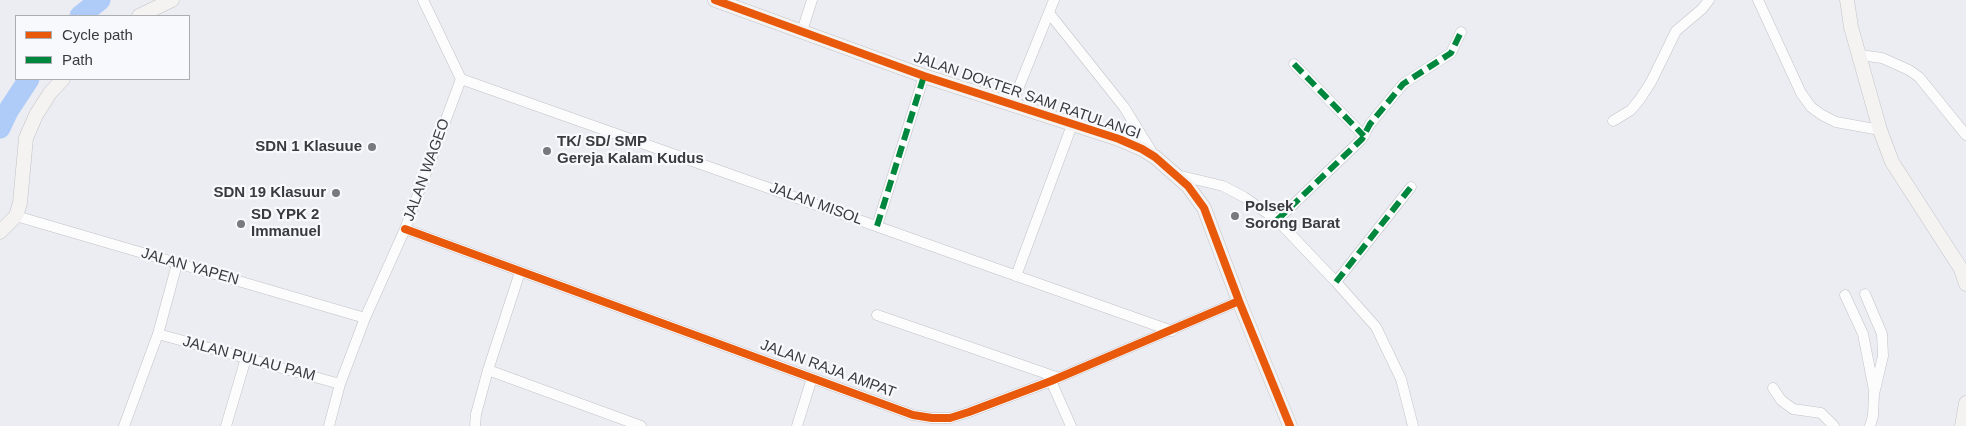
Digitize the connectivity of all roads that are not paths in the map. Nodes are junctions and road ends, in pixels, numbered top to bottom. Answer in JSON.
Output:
{"nodes":[{"id":1,"x":172,"y":0,"type":"edge"},
{"id":2,"x":423,"y":0,"type":"edge"},
{"id":3,"x":715,"y":0,"type":"edge"},
{"id":4,"x":812,"y":0,"type":"edge"},
{"id":5,"x":1054,"y":0,"type":"edge"},
{"id":6,"x":1709,"y":0,"type":"edge"},
{"id":7,"x":1758,"y":0,"type":"edge"},
{"id":8,"x":1847,"y":0,"type":"edge"},
{"id":9,"x":1049,"y":13,"type":"junction"},
{"id":10,"x":141,"y":15,"type":"edge"},
{"id":11,"x":802,"y":31,"type":"junction"},
{"id":12,"x":1461,"y":32,"type":"dead end"},
{"id":13,"x":1860,"y":55,"type":"junction"},
{"id":14,"x":1294,"y":64,"type":"dead end"},
{"id":15,"x":924,"y":76,"type":"junction"},
{"id":16,"x":461,"y":79,"type":"junction"},
{"id":17,"x":62,"y":80,"type":"edge"},
{"id":18,"x":1012,"y":104,"type":"junction"},
{"id":19,"x":1613,"y":121,"type":"dead end"},
{"id":20,"x":1072,"y":125,"type":"junction"},
{"id":21,"x":1880,"y":130,"type":"junction"},
{"id":22,"x":1966,"y":135,"type":"edge"},
{"id":23,"x":1364,"y":136,"type":"junction"},
{"id":24,"x":1155,"y":157,"type":"junction"},
{"id":25,"x":1177,"y":175,"type":"junction"},
{"id":26,"x":1411,"y":187,"type":"dead end"},
{"id":27,"x":16,"y":216,"type":"junction"},
{"id":28,"x":1277,"y":220,"type":"junction"},
{"id":29,"x":877,"y":226,"type":"junction"},
{"id":30,"x":405,"y":229,"type":"junction"},
{"id":31,"x":0,"y":232,"type":"edge"},
{"id":32,"x":177,"y":264,"type":"junction"},
{"id":33,"x":520,"y":272,"type":"junction"},
{"id":34,"x":1016,"y":276,"type":"junction"},
{"id":35,"x":1336,"y":282,"type":"junction"},
{"id":36,"x":1966,"y":284,"type":"edge"},
{"id":37,"x":1866,"y":294,"type":"dead end"},
{"id":38,"x":1845,"y":295,"type":"dead end"},
{"id":39,"x":1240,"y":301,"type":"junction"},
{"id":40,"x":877,"y":315,"type":"dead end"},
{"id":41,"x":365,"y":318,"type":"junction"},
{"id":42,"x":1172,"y":331,"type":"junction"},
{"id":43,"x":158,"y":334,"type":"junction"},
{"id":44,"x":246,"y":358,"type":"junction"},
{"id":45,"x":488,"y":370,"type":"junction"},
{"id":46,"x":812,"y":378,"type":"junction"},
{"id":47,"x":1055,"y":380,"type":"junction"},
{"id":48,"x":340,"y":384,"type":"junction"},
{"id":49,"x":1773,"y":388,"type":"dead end"},
{"id":50,"x":1874,"y":394,"type":"junction"},
{"id":51,"x":1966,"y":403,"type":"edge"},
{"id":52,"x":1409,"y":425,"type":"edge"},
{"id":53,"x":124,"y":426,"type":"edge"},
{"id":54,"x":226,"y":426,"type":"edge"},
{"id":55,"x":329,"y":426,"type":"edge"},
{"id":56,"x":475,"y":426,"type":"edge"},
{"id":57,"x":641,"y":426,"type":"edge"},
{"id":58,"x":797,"y":426,"type":"edge"},
{"id":59,"x":1071,"y":426,"type":"edge"},
{"id":60,"x":1290,"y":426,"type":"edge"},
{"id":61,"x":1834,"y":426,"type":"edge"},
{"id":62,"x":1870,"y":426,"type":"edge"},
{"id":63,"x":1962,"y":426,"type":"edge"}],
"edges":[{"from":1,"to":10,"type":"street"},
{"from":2,"to":16,"type":"street"},
{"from":3,"to":11,"type":"street","name":"JALAN DOKTER SAM RATULANGI"},
{"from":4,"to":11,"type":"street"},
{"from":5,"to":9,"type":"street"},
{"from":6,"to":19,"type":"street"},
{"from":7,"to":21,"type":"street"},
{"from":8,"to":13,"type":"street"},
{"from":9,"to":18,"type":"street"},
{"from":9,"to":24,"type":"street"},
{"from":11,"to":15,"type":"street","name":"JALAN DOKTER SAM RATULANGI"},
{"from":12,"to":23,"type":"street"},
{"from":13,"to":21,"type":"street"},
{"from":13,"to":22,"type":"street"},
{"from":14,"to":23,"type":"street"},
{"from":15,"to":18,"type":"street","name":"JALAN DOKTER SAM RATULANGI"},
{"from":15,"to":29,"type":"street"},
{"from":16,"to":29,"type":"street","name":"JALAN MISOL"},
{"from":16,"to":30,"type":"street","name":"JALAN WAGEO"},
{"from":17,"to":27,"type":"street"},
{"from":18,"to":20,"type":"street","name":"JALAN DOKTER SAM RATULANGI"},
{"from":20,"to":24,"type":"street","name":"JALAN DOKTER SAM RATULANGI"},
{"from":20,"to":34,"type":"street"},
{"from":21,"to":36,"type":"street"},
{"from":23,"to":28,"type":"street"},
{"from":24,"to":25,"type":"street","name":"JALAN DOKTER SAM RATULANGI"},
{"from":25,"to":28,"type":"street"},
{"from":25,"to":39,"type":"street","name":"JALAN DOKTER SAM RATULANGI"},
{"from":26,"to":35,"type":"street"},
{"from":27,"to":31,"type":"street"},
{"from":27,"to":32,"type":"street","name":"JALAN YAPEN"},
{"from":28,"to":35,"type":"street"},
{"from":29,"to":34,"type":"street","name":"JALAN MISOL"},
{"from":30,"to":33,"type":"street","name":"JALAN RAJA AMPAT"},
{"from":30,"to":41,"type":"street","name":"JALAN WAGEO"},
{"from":32,"to":41,"type":"street","name":"JALAN YAPEN"},
{"from":32,"to":43,"type":"street"},
{"from":33,"to":45,"type":"street"},
{"from":33,"to":46,"type":"street","name":"JALAN RAJA AMPAT"},
{"from":34,"to":42,"type":"street","name":"JALAN MISOL"},
{"from":35,"to":52,"type":"street"},
{"from":37,"to":50,"type":"street"},
{"from":38,"to":50,"type":"street"},
{"from":39,"to":42,"type":"street","name":"JALAN RAJA AMPAT"},
{"from":39,"to":60,"type":"street","name":"JALAN DOKTER SAM RATULANGI"},
{"from":40,"to":47,"type":"street"},
{"from":41,"to":48,"type":"street","name":"JALAN WAGEO"},
{"from":42,"to":47,"type":"street","name":"JALAN RAJA AMPAT"},
{"from":43,"to":44,"type":"street","name":"JALAN PULAU PAM"},
{"from":43,"to":53,"type":"street"},
{"from":44,"to":48,"type":"street","name":"JALAN PULAU PAM"},
{"from":44,"to":54,"type":"street"},
{"from":45,"to":56,"type":"street"},
{"from":45,"to":57,"type":"street"},
{"from":46,"to":47,"type":"street","name":"JALAN RAJA AMPAT"},
{"from":46,"to":58,"type":"street"},
{"from":47,"to":59,"type":"street"},
{"from":48,"to":55,"type":"street","name":"JALAN WAGEO"},
{"from":49,"to":61,"type":"street"},
{"from":50,"to":62,"type":"street"},
{"from":51,"to":63,"type":"street"}]}
